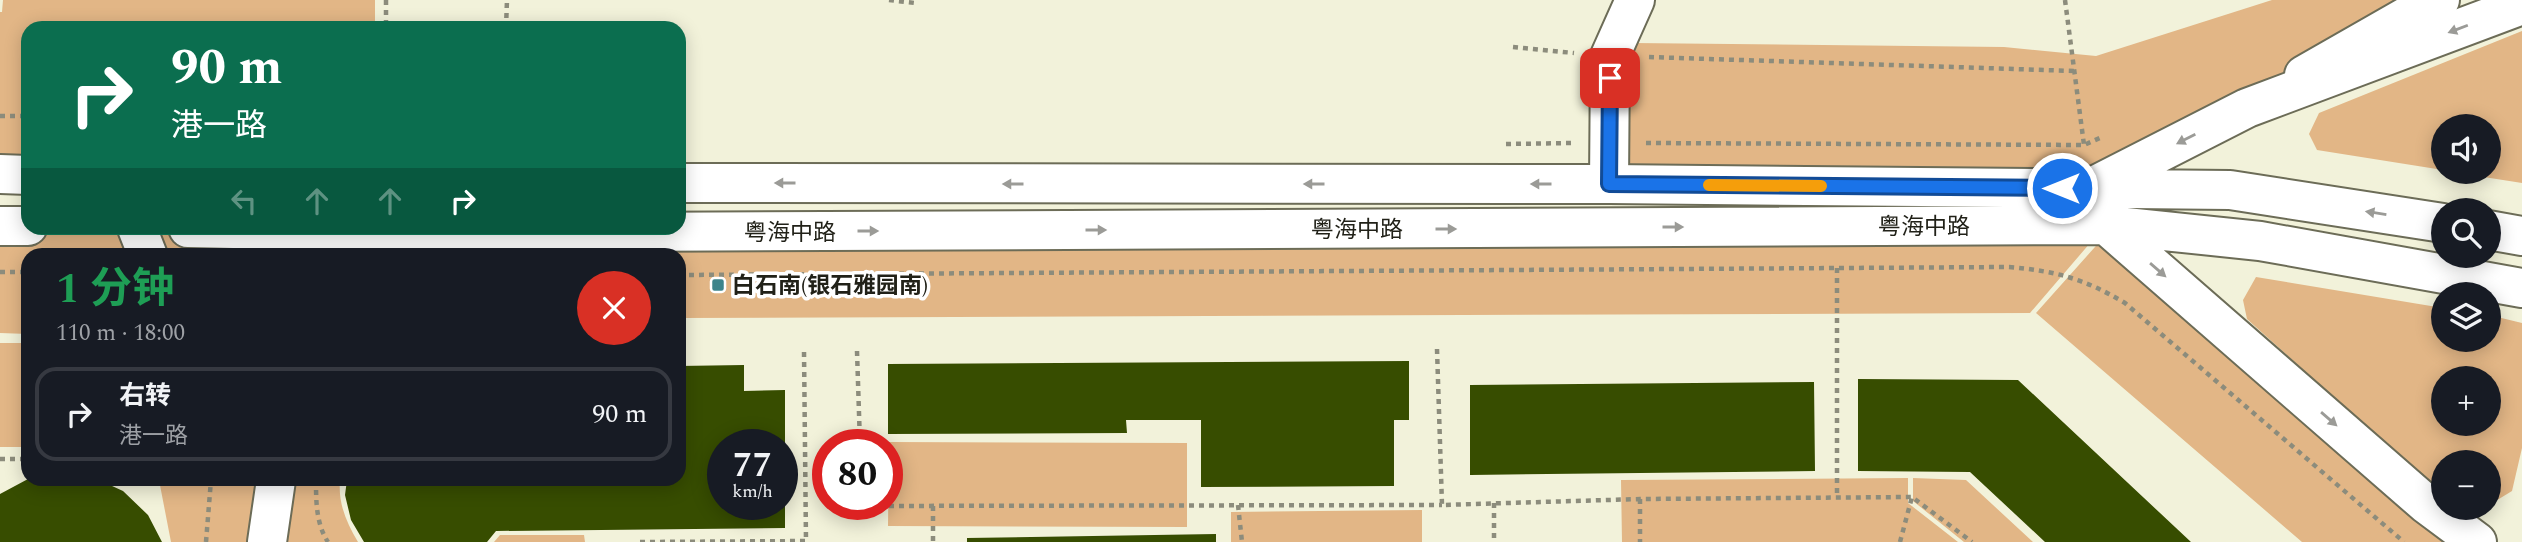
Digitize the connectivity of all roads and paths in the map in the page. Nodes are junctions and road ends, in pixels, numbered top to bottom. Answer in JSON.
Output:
{"nodes":[{"id":1,"x":386,"y":0,"type":"edge"},
{"id":2,"x":507,"y":0,"type":"edge"},
{"id":3,"x":889,"y":0,"type":"edge"},
{"id":4,"x":1635,"y":0,"type":"edge"},
{"id":5,"x":2066,"y":0,"type":"edge"},
{"id":6,"x":2440,"y":0,"type":"edge"},
{"id":7,"x":915,"y":3,"type":"dead end"},
{"id":8,"x":2522,"y":5,"type":"edge"},
{"id":9,"x":386,"y":21,"type":"edge"},
{"id":10,"x":506,"y":21,"type":"edge"},
{"id":11,"x":1513,"y":47,"type":"dead end"},
{"id":12,"x":1610,"y":56,"type":"junction"},
{"id":13,"x":2075,"y":71,"type":"junction"},
{"id":14,"x":2247,"y":108,"type":"junction"},
{"id":15,"x":0,"y":116,"type":"edge"},
{"id":16,"x":21,"y":116,"type":"edge"},
{"id":17,"x":2110,"y":134,"type":"dead end"},
{"id":18,"x":1609,"y":143,"type":"junction"},
{"id":19,"x":1499,"y":144,"type":"dead end"},
{"id":20,"x":2084,"y":145,"type":"junction"},
{"id":21,"x":0,"y":174,"type":"edge"},
{"id":22,"x":21,"y":175,"type":"edge"},
{"id":23,"x":686,"y":183,"type":"edge"},
{"id":24,"x":1609,"y":184,"type":"junction"},
{"id":25,"x":2088,"y":188,"type":"junction"},
{"id":26,"x":2431,"y":221,"type":"edge"},
{"id":27,"x":2106,"y":225,"type":"junction"},
{"id":28,"x":0,"y":226,"type":"edge"},
{"id":29,"x":21,"y":226,"type":"edge"},
{"id":30,"x":2501,"y":232,"type":"edge"},
{"id":31,"x":280,"y":235,"type":"edge"},
{"id":32,"x":2522,"y":236,"type":"edge"},
{"id":33,"x":398,"y":244,"type":"edge"},
{"id":34,"x":1837,"y":268,"type":"junction"},
{"id":35,"x":0,"y":272,"type":"edge"},
{"id":36,"x":21,"y":272,"type":"edge"},
{"id":37,"x":686,"y":275,"type":"edge"},
{"id":38,"x":2522,"y":288,"type":"edge"},
{"id":39,"x":1437,"y":349,"type":"dead end"},
{"id":40,"x":804,"y":351,"type":"dead end"},
{"id":41,"x":857,"y":351,"type":"dead end"},
{"id":42,"x":860,"y":429,"type":"edge"},
{"id":43,"x":0,"y":459,"type":"edge"},
{"id":44,"x":21,"y":459,"type":"edge"},
{"id":45,"x":211,"y":486,"type":"edge"},
{"id":46,"x":275,"y":486,"type":"edge"},
{"id":47,"x":316,"y":486,"type":"edge"},
{"id":48,"x":1913,"y":496,"type":"junction"},
{"id":49,"x":1837,"y":498,"type":"junction"},
{"id":50,"x":1640,"y":499,"type":"junction"},
{"id":51,"x":1494,"y":503,"type":"junction"},
{"id":52,"x":1238,"y":505,"type":"junction"},
{"id":53,"x":1442,"y":505,"type":"junction"},
{"id":54,"x":903,"y":506,"type":"edge"},
{"id":55,"x":933,"y":506,"type":"junction"},
{"id":56,"x":206,"y":542,"type":"edge"},
{"id":57,"x":267,"y":542,"type":"edge"},
{"id":58,"x":328,"y":542,"type":"edge"},
{"id":59,"x":640,"y":542,"type":"edge"},
{"id":60,"x":933,"y":542,"type":"edge"},
{"id":61,"x":1242,"y":542,"type":"edge"},
{"id":62,"x":1494,"y":542,"type":"edge"},
{"id":63,"x":1640,"y":542,"type":"edge"},
{"id":64,"x":1900,"y":542,"type":"edge"},
{"id":65,"x":1972,"y":542,"type":"edge"},
{"id":66,"x":2404,"y":542,"type":"edge"},
{"id":67,"x":2477,"y":542,"type":"edge"}],
"edges":[{"from":1,"to":9,"type":"path"},
{"from":2,"to":10,"type":"path"},
{"from":3,"to":7,"type":"path"},
{"from":4,"to":12,"type":"main road"},
{"from":5,"to":13,"type":"path"},
{"from":6,"to":14,"type":"main road"},
{"from":8,"to":14,"type":"main road","one_way":true},
{"from":11,"to":12,"type":"path"},
{"from":12,"to":13,"type":"path"},
{"from":12,"to":18,"type":"main road"},
{"from":13,"to":20,"type":"path"},
{"from":14,"to":25,"type":"main road","one_way":true},
{"from":15,"to":16,"type":"path"},
{"from":17,"to":20,"type":"path"},
{"from":18,"to":19,"type":"path"},
{"from":18,"to":20,"type":"path"},
{"from":18,"to":24,"type":"main road"},
{"from":20,"to":25,"type":"path"},
{"from":21,"to":22,"type":"main road"},
{"from":24,"to":23,"type":"main road","name":"粤海中路","one_way":true},
{"from":24,"to":25,"type":"main road","name":"粤海中路"},
{"from":26,"to":25,"type":"main road","name":"粤海中路","one_way":true},
{"from":33,"to":27,"type":"main road","name":"粤海中路","one_way":true},
{"from":27,"to":38,"type":"main road","name":"粤海中路"},
{"from":27,"to":67,"type":"main road","one_way":true},
{"from":28,"to":29,"type":"main road"},
{"from":30,"to":32,"type":"main road"},
{"from":31,"to":33,"type":"main road","name":"粤海中路"},
{"from":34,"to":37,"type":"path"},
{"from":34,"to":49,"type":"path"},
{"from":34,"to":66,"type":"path"},
{"from":35,"to":36,"type":"path"},
{"from":39,"to":53,"type":"path"},
{"from":40,"to":59,"type":"path"},
{"from":41,"to":42,"type":"path"},
{"from":43,"to":44,"type":"path"},
{"from":45,"to":56,"type":"path"},
{"from":46,"to":57,"type":"main road"},
{"from":47,"to":58,"type":"path"},
{"from":48,"to":49,"type":"path"},
{"from":48,"to":64,"type":"path"},
{"from":48,"to":65,"type":"path"},
{"from":49,"to":50,"type":"path"},
{"from":50,"to":51,"type":"path"},
{"from":50,"to":63,"type":"path"},
{"from":51,"to":53,"type":"path"},
{"from":51,"to":62,"type":"path"},
{"from":52,"to":53,"type":"path"},
{"from":52,"to":55,"type":"path"},
{"from":52,"to":61,"type":"path"},
{"from":54,"to":55,"type":"path"},
{"from":55,"to":60,"type":"path"}]}
